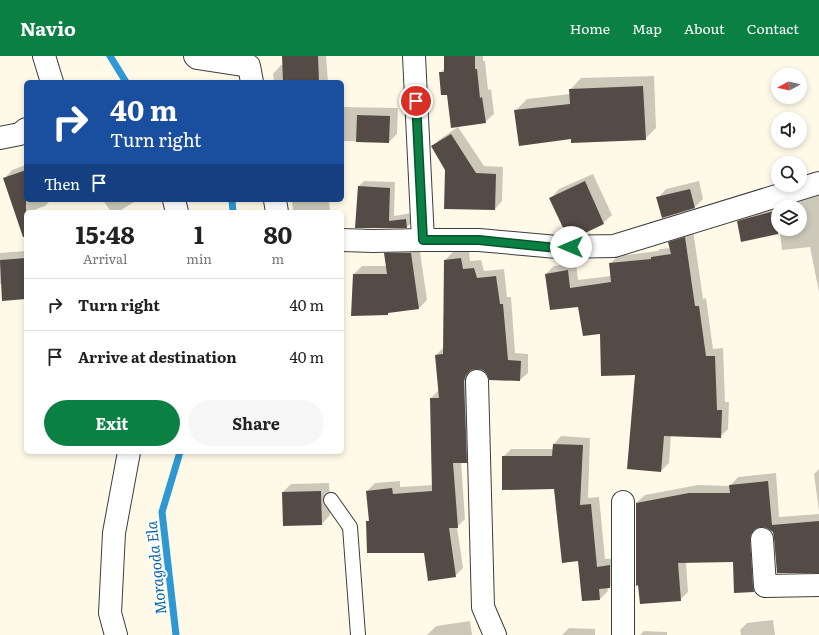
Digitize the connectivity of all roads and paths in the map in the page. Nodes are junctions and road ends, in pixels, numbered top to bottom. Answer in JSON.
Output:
{"nodes":[{"id":1,"x":44,"y":56,"type":"edge"},
{"id":2,"x":195,"y":56,"type":"edge"},
{"id":3,"x":414,"y":56,"type":"edge"},
{"id":4,"x":51,"y":80,"type":"edge"},
{"id":5,"x":252,"y":80,"type":"edge"},
{"id":6,"x":24,"y":131,"type":"edge"},
{"id":7,"x":0,"y":138,"type":"edge"},
{"id":8,"x":819,"y":183,"type":"edge"},
{"id":9,"x":344,"y":240,"type":"edge"},
{"id":10,"x":423,"y":240,"type":"junction"},
{"id":11,"x":477,"y":381,"type":"dead end"},
{"id":12,"x":128,"y":454,"type":"edge"},
{"id":13,"x":331,"y":500,"type":"dead end"},
{"id":14,"x":623,"y":502,"type":"dead end"},
{"id":15,"x":762,"y":539,"type":"dead end"},
{"id":16,"x":819,"y":585,"type":"edge"},
{"id":17,"x":116,"y":635,"type":"edge"},
{"id":18,"x":358,"y":635,"type":"edge"},
{"id":19,"x":495,"y":635,"type":"edge"},
{"id":20,"x":622,"y":635,"type":"edge"}],
"edges":[{"from":1,"to":4,"type":"street"},
{"from":2,"to":5,"type":"street"},
{"from":3,"to":10,"type":"street"},
{"from":6,"to":7,"type":"street"},
{"from":8,"to":10,"type":"street"},
{"from":9,"to":10,"type":"street"},
{"from":11,"to":19,"type":"street"},
{"from":12,"to":17,"type":"street"},
{"from":13,"to":18,"type":"lane"},
{"from":14,"to":20,"type":"street"},
{"from":15,"to":16,"type":"street"}]}
